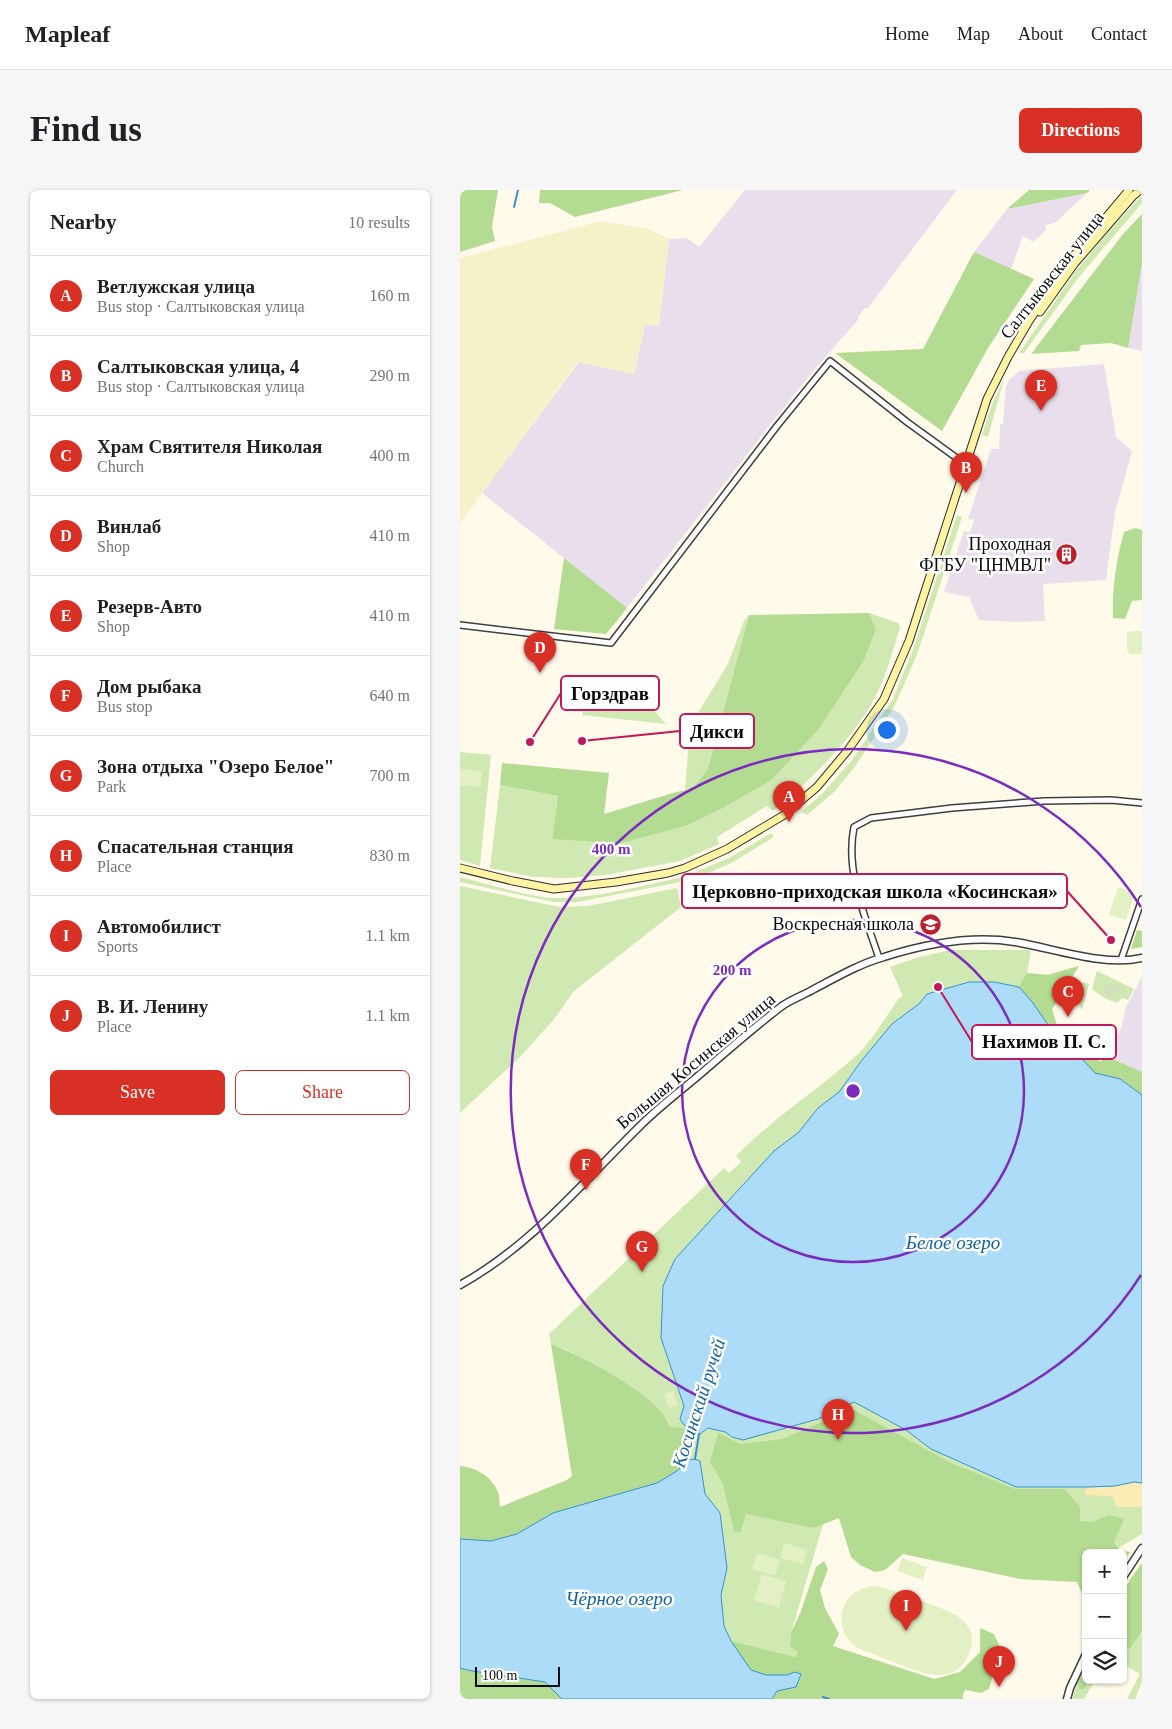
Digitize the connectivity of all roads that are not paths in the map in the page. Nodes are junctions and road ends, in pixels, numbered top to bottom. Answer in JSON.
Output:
{"nodes":[{"id":1,"x":1129,"y":190,"type":"edge"},
{"id":2,"x":1140,"y":190,"type":"edge"},
{"id":3,"x":1008,"y":357,"type":"junction"},
{"id":4,"x":965,"y":464,"type":"junction"},
{"id":5,"x":460,"y":625,"type":"edge"},
{"id":6,"x":1142,"y":803,"type":"edge"},
{"id":7,"x":460,"y":868,"type":"edge"},
{"id":8,"x":1142,"y":899,"type":"edge"},
{"id":9,"x":879,"y":958,"type":"junction"},
{"id":10,"x":1142,"y":958,"type":"edge"},
{"id":11,"x":1121,"y":960,"type":"junction"},
{"id":12,"x":460,"y":1286,"type":"edge"},
{"id":13,"x":1142,"y":1548,"type":"edge"},
{"id":14,"x":1127,"y":1572,"type":"edge"},
{"id":15,"x":1082,"y":1662,"type":"edge"},
{"id":16,"x":1067,"y":1699,"type":"edge"}],
"edges":[{"from":1,"to":3,"type":"main road","name":"Салтыковская улица"},
{"from":2,"to":3,"type":"main road","name":"Салтыковская улица"},
{"from":3,"to":4,"type":"main road","name":"Салтыковская улица"},
{"from":4,"to":5,"type":"street"},
{"from":4,"to":7,"type":"main road","name":"Салтыковская улица"},
{"from":6,"to":9,"type":"street"},
{"from":8,"to":11,"type":"street"},
{"from":9,"to":11,"type":"street","name":"Большая Косинская улица"},
{"from":9,"to":12,"type":"street","name":"Большая Косинская улица"},
{"from":10,"to":11,"type":"street","name":"Большая Косинская улица"},
{"from":13,"to":14,"type":"street"},
{"from":15,"to":16,"type":"street"}]}
